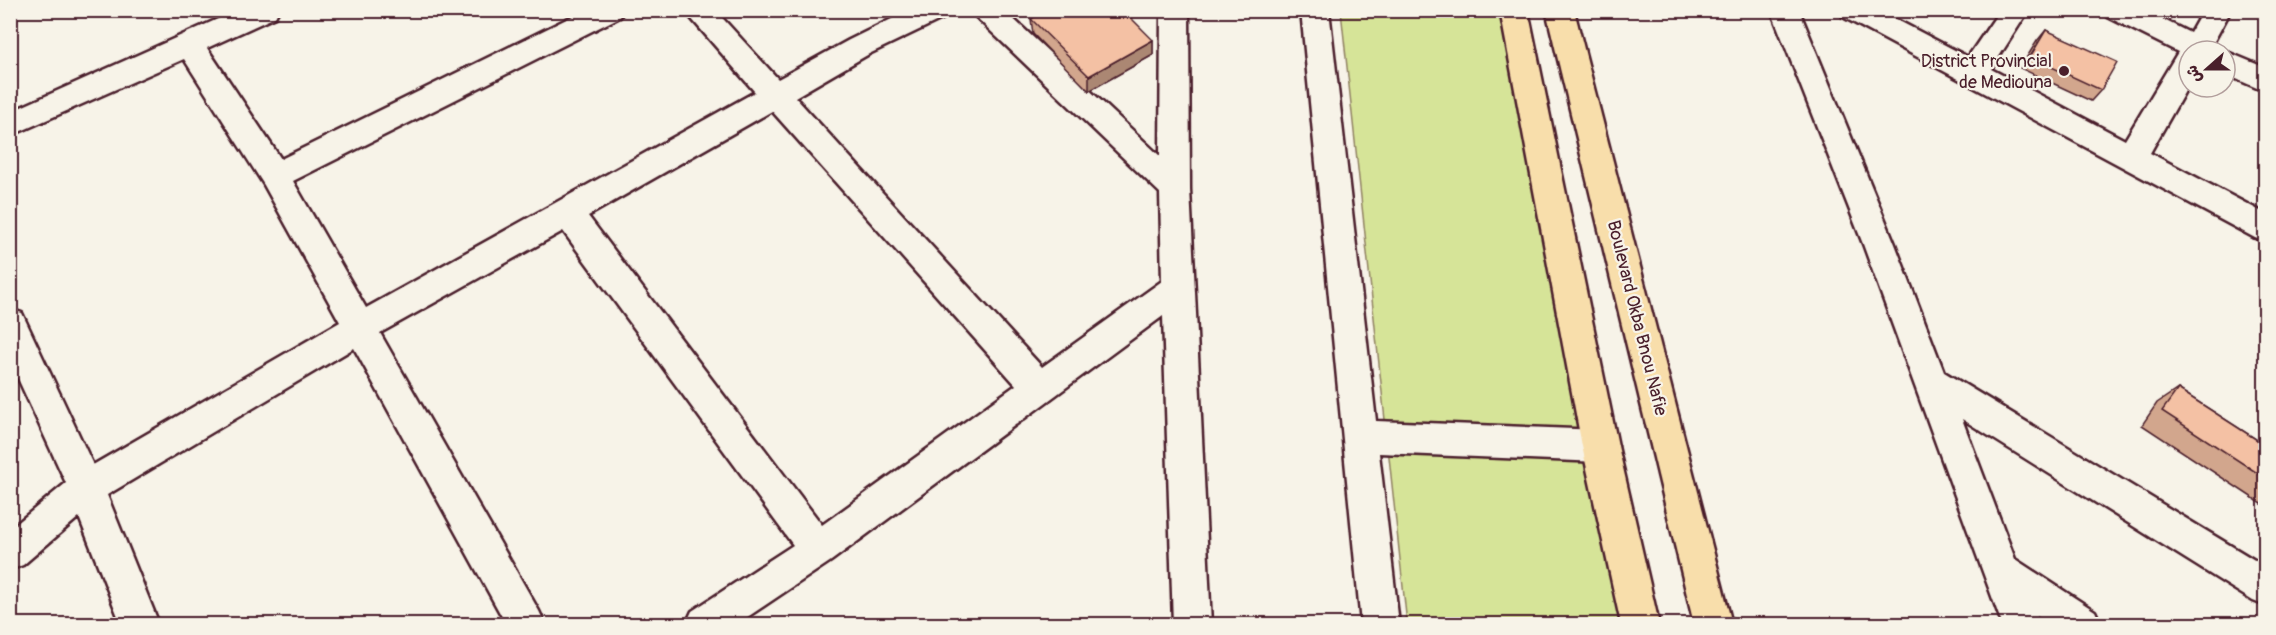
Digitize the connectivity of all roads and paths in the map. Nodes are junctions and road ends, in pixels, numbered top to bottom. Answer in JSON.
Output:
{"nodes":[{"id":1,"x":265,"y":10,"type":"edge"},
{"id":2,"x":610,"y":10,"type":"edge"},
{"id":3,"x":698,"y":10,"type":"edge"},
{"id":4,"x":936,"y":10,"type":"edge"},
{"id":5,"x":986,"y":10,"type":"edge"},
{"id":6,"x":1174,"y":10,"type":"edge"},
{"id":7,"x":1315,"y":10,"type":"edge"},
{"id":8,"x":1514,"y":10,"type":"edge"},
{"id":9,"x":1560,"y":10,"type":"edge"},
{"id":10,"x":1785,"y":10,"type":"edge"},
{"id":11,"x":1853,"y":10,"type":"edge"},
{"id":12,"x":2014,"y":10,"type":"edge"},
{"id":13,"x":2118,"y":10,"type":"edge"},
{"id":14,"x":2217,"y":10,"type":"edge"},
{"id":15,"x":2202,"y":39,"type":"edge"},
{"id":16,"x":2177,"y":42,"type":"edge"},
{"id":17,"x":189,"y":44,"type":"junction"},
{"id":18,"x":2237,"y":68,"type":"edge"},
{"id":19,"x":1973,"y":73,"type":"junction"},
{"id":20,"x":2177,"y":81,"type":"edge"},
{"id":21,"x":2265,"y":81,"type":"edge"},
{"id":22,"x":773,"y":96,"type":"junction"},
{"id":23,"x":10,"y":125,"type":"edge"},
{"id":24,"x":2133,"y":159,"type":"junction"},
{"id":25,"x":275,"y":176,"type":"junction"},
{"id":26,"x":1175,"y":189,"type":"junction"},
{"id":27,"x":568,"y":213,"type":"junction"},
{"id":28,"x":2265,"y":229,"type":"edge"},
{"id":29,"x":1180,"y":286,"type":"junction"},
{"id":30,"x":10,"y":324,"type":"edge"},
{"id":31,"x":361,"y":327,"type":"junction"},
{"id":32,"x":1931,"y":382,"type":"junction"},
{"id":33,"x":1040,"y":388,"type":"junction"},
{"id":34,"x":1359,"y":436,"type":"junction"},
{"id":35,"x":1600,"y":446,"type":"junction"},
{"id":36,"x":86,"y":488,"type":"junction"},
{"id":37,"x":818,"y":549,"type":"junction"},
{"id":38,"x":10,"y":553,"type":"edge"},
{"id":39,"x":2001,"y":571,"type":"junction"},
{"id":40,"x":2265,"y":588,"type":"edge"},
{"id":41,"x":140,"y":624,"type":"edge"},
{"id":42,"x":526,"y":624,"type":"edge"},
{"id":43,"x":705,"y":624,"type":"edge"},
{"id":44,"x":1192,"y":624,"type":"edge"},
{"id":45,"x":1380,"y":624,"type":"edge"},
{"id":46,"x":1640,"y":624,"type":"edge"},
{"id":47,"x":1713,"y":624,"type":"edge"},
{"id":48,"x":2021,"y":624,"type":"edge"},
{"id":49,"x":2082,"y":624,"type":"edge"}],
"edges":[{"from":1,"to":17,"type":"street"},
{"from":2,"to":25,"type":"street"},
{"from":3,"to":22,"type":"street"},
{"from":4,"to":22,"type":"street"},
{"from":5,"to":26,"type":"street"},
{"from":6,"to":26,"type":"street"},
{"from":7,"to":34,"type":"street"},
{"from":8,"to":35,"type":"main road"},
{"from":9,"to":47,"type":"main road","name":"Boulevard Okba Bnou Nafie"},
{"from":10,"to":32,"type":"street"},
{"from":11,"to":19,"type":"street"},
{"from":12,"to":19,"type":"street"},
{"from":13,"to":16,"type":"street"},
{"from":14,"to":15,"type":"street"},
{"from":17,"to":23,"type":"street"},
{"from":17,"to":25,"type":"street"},
{"from":18,"to":21,"type":"street"},
{"from":19,"to":24,"type":"street"},
{"from":20,"to":24,"type":"street"},
{"from":22,"to":27,"type":"street"},
{"from":22,"to":33,"type":"street"},
{"from":24,"to":28,"type":"street"},
{"from":25,"to":31,"type":"street"},
{"from":26,"to":29,"type":"street"},
{"from":27,"to":31,"type":"street"},
{"from":27,"to":37,"type":"street"},
{"from":29,"to":33,"type":"street"},
{"from":29,"to":44,"type":"street"},
{"from":30,"to":36,"type":"street"},
{"from":31,"to":36,"type":"street"},
{"from":31,"to":42,"type":"street"},
{"from":32,"to":39,"type":"street"},
{"from":32,"to":40,"type":"street"},
{"from":33,"to":37,"type":"street"},
{"from":34,"to":35,"type":"street"},
{"from":34,"to":45,"type":"street"},
{"from":35,"to":46,"type":"main road"},
{"from":36,"to":38,"type":"street"},
{"from":36,"to":41,"type":"street"},
{"from":37,"to":43,"type":"street"},
{"from":39,"to":48,"type":"street"},
{"from":39,"to":49,"type":"street"}]}
